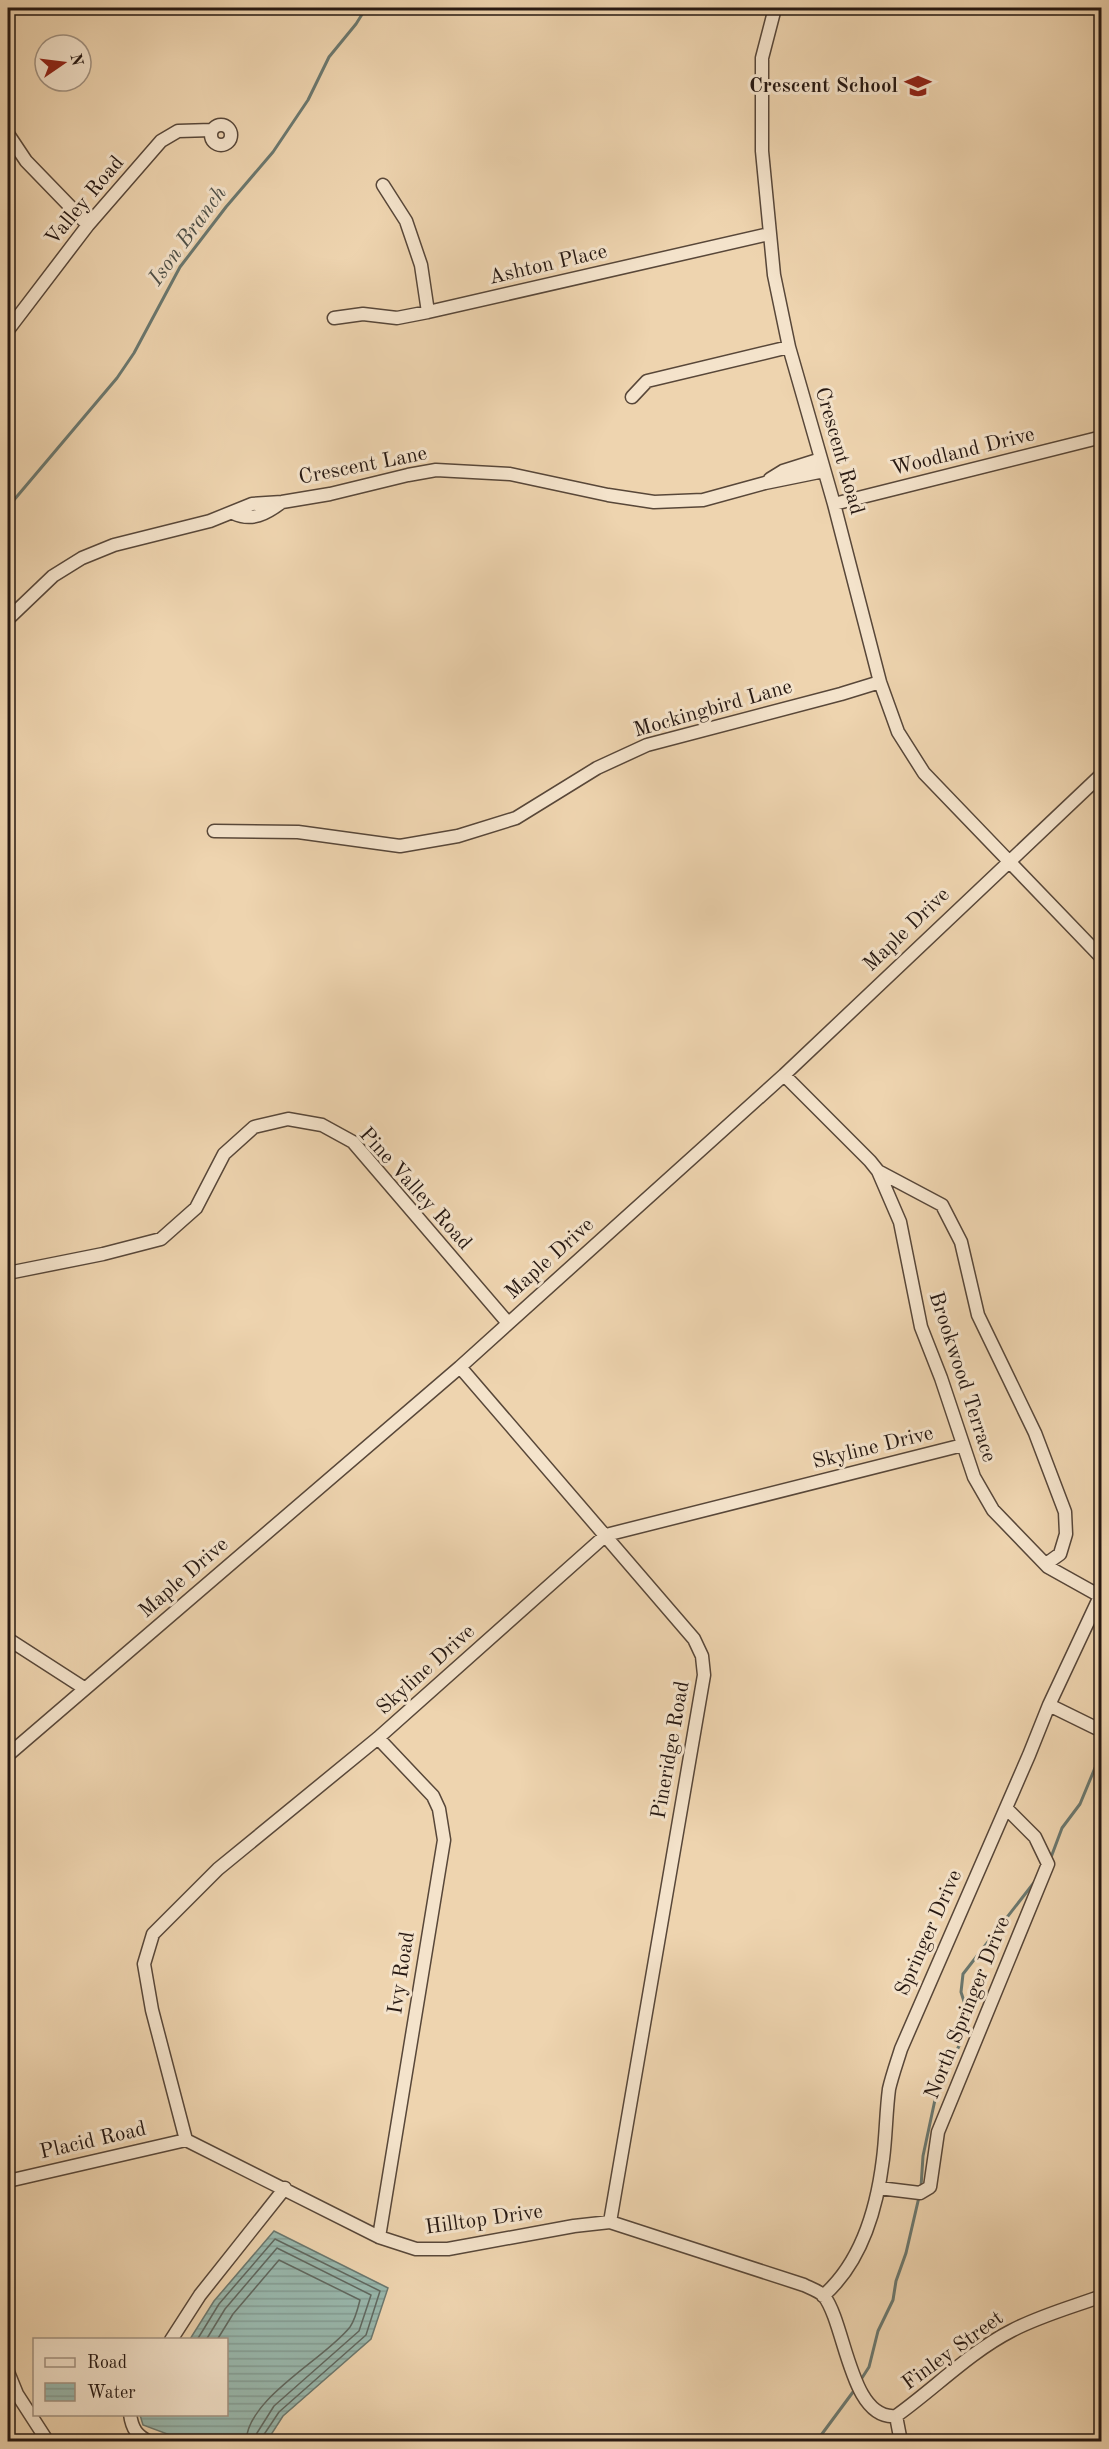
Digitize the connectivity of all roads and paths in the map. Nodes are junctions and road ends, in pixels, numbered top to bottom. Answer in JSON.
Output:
{"nodes":[{"id":1,"x":775,"y":8,"type":"edge"},
{"id":2,"x":212,"y":130,"type":"dead end"},
{"id":3,"x":8,"y":134,"type":"edge"},
{"id":4,"x":383,"y":185,"type":"dead end"},
{"id":5,"x":88,"y":225,"type":"junction"},
{"id":6,"x":769,"y":234,"type":"junction"},
{"id":7,"x":428,"y":312,"type":"junction"},
{"id":8,"x":334,"y":318,"type":"dead end"},
{"id":9,"x":8,"y":330,"type":"edge"},
{"id":10,"x":789,"y":347,"type":"junction"},
{"id":11,"x":632,"y":397,"type":"dead end"},
{"id":12,"x":1101,"y":437,"type":"edge"},
{"id":13,"x":822,"y":465,"type":"junction"},
{"id":14,"x":834,"y":504,"type":"junction"},
{"id":15,"x":8,"y":619,"type":"edge"},
{"id":16,"x":880,"y":682,"type":"junction"},
{"id":17,"x":1101,"y":774,"type":"edge"},
{"id":18,"x":214,"y":831,"type":"dead end"},
{"id":19,"x":1008,"y":862,"type":"junction"},
{"id":20,"x":1101,"y":958,"type":"edge"},
{"id":21,"x":784,"y":1075,"type":"junction"},
{"id":22,"x":878,"y":1171,"type":"junction"},
{"id":23,"x":8,"y":1274,"type":"edge"},
{"id":24,"x":508,"y":1323,"type":"junction"},
{"id":25,"x":460,"y":1367,"type":"junction"},
{"id":26,"x":963,"y":1445,"type":"junction"},
{"id":27,"x":606,"y":1535,"type":"junction"},
{"id":28,"x":1046,"y":1564,"type":"junction"},
{"id":29,"x":1101,"y":1594,"type":"edge"},
{"id":30,"x":8,"y":1639,"type":"edge"},
{"id":31,"x":84,"y":1689,"type":"junction"},
{"id":32,"x":1049,"y":1705,"type":"junction"},
{"id":33,"x":1101,"y":1731,"type":"edge"},
{"id":34,"x":378,"y":1738,"type":"junction"},
{"id":35,"x":8,"y":1755,"type":"edge"},
{"id":36,"x":1006,"y":1808,"type":"junction"},
{"id":37,"x":186,"y":2140,"type":"junction"},
{"id":38,"x":8,"y":2181,"type":"edge"},
{"id":39,"x":285,"y":2188,"type":"junction"},
{"id":40,"x":879,"y":2188,"type":"junction"},
{"id":41,"x":610,"y":2222,"type":"junction"},
{"id":42,"x":379,"y":2236,"type":"junction"},
{"id":43,"x":824,"y":2296,"type":"junction"},
{"id":44,"x":1101,"y":2296,"type":"edge"},
{"id":45,"x":172,"y":2338,"type":"edge"},
{"id":46,"x":8,"y":2372,"type":"edge"},
{"id":47,"x":130,"y":2416,"type":"edge"},
{"id":48,"x":896,"y":2416,"type":"junction"},
{"id":49,"x":48,"y":2442,"type":"edge"},
{"id":50,"x":150,"y":2442,"type":"edge"},
{"id":51,"x":901,"y":2442,"type":"edge"}],
"edges":[{"from":1,"to":6,"type":"street","name":"Crescent Road"},
{"from":2,"to":5,"type":"street","name":"Valley Road"},
{"from":3,"to":5,"type":"street"},
{"from":4,"to":7,"type":"street"},
{"from":5,"to":9,"type":"street","name":"Valley Road"},
{"from":6,"to":7,"type":"street","name":"Ashton Place"},
{"from":6,"to":10,"type":"street","name":"Crescent Road"},
{"from":7,"to":8,"type":"street","name":"Ashton Place"},
{"from":10,"to":11,"type":"street"},
{"from":10,"to":13,"type":"street","name":"Crescent Road"},
{"from":12,"to":14,"type":"street","name":"Woodland Drive"},
{"from":13,"to":14,"type":"street","name":"Crescent Road"},
{"from":13,"to":15,"type":"street","name":"Crescent Lane"},
{"from":14,"to":16,"type":"street","name":"Crescent Road"},
{"from":16,"to":18,"type":"street","name":"Mockingbird Lane"},
{"from":16,"to":19,"type":"street","name":"Crescent Road"},
{"from":17,"to":19,"type":"street","name":"Maple Drive"},
{"from":19,"to":20,"type":"street","name":"Crescent Road"},
{"from":19,"to":21,"type":"street","name":"Maple Drive"},
{"from":21,"to":22,"type":"street","name":"Brookwood Terrace"},
{"from":21,"to":24,"type":"street","name":"Maple Drive"},
{"from":22,"to":26,"type":"street","name":"Brookwood Terrace"},
{"from":22,"to":28,"type":"street"},
{"from":23,"to":24,"type":"street","name":"Pine Valley Road"},
{"from":24,"to":25,"type":"street","name":"Maple Drive"},
{"from":25,"to":27,"type":"street","name":"Pineridge Road"},
{"from":25,"to":31,"type":"street","name":"Maple Drive"},
{"from":26,"to":27,"type":"street","name":"Skyline Drive"},
{"from":26,"to":28,"type":"street","name":"Brookwood Terrace"},
{"from":27,"to":34,"type":"street","name":"Skyline Drive"},
{"from":27,"to":41,"type":"street","name":"Pineridge Road"},
{"from":28,"to":29,"type":"street","name":"Brookwood Terrace"},
{"from":29,"to":32,"type":"street","name":"Springer Drive"},
{"from":30,"to":31,"type":"street"},
{"from":31,"to":35,"type":"street","name":"Maple Drive"},
{"from":32,"to":33,"type":"street"},
{"from":32,"to":36,"type":"street","name":"Springer Drive"},
{"from":34,"to":37,"type":"street","name":"Skyline Drive"},
{"from":34,"to":42,"type":"street","name":"Ivy Road"},
{"from":36,"to":40,"type":"street","name":"Springer Drive"},
{"from":36,"to":40,"type":"street","name":"North Springer Drive"},
{"from":37,"to":38,"type":"street","name":"Placid Road"},
{"from":37,"to":39,"type":"street","name":"Hilltop Drive"},
{"from":39,"to":42,"type":"street","name":"Hilltop Drive"},
{"from":39,"to":45,"type":"street"},
{"from":40,"to":43,"type":"street","name":"Springer Drive"},
{"from":41,"to":42,"type":"street","name":"Hilltop Drive"},
{"from":41,"to":43,"type":"street","name":"Hilltop Drive"},
{"from":43,"to":48,"type":"street"},
{"from":44,"to":48,"type":"street","name":"Finley Street"},
{"from":46,"to":49,"type":"street"},
{"from":47,"to":50,"type":"street"},
{"from":48,"to":51,"type":"street"}]}
